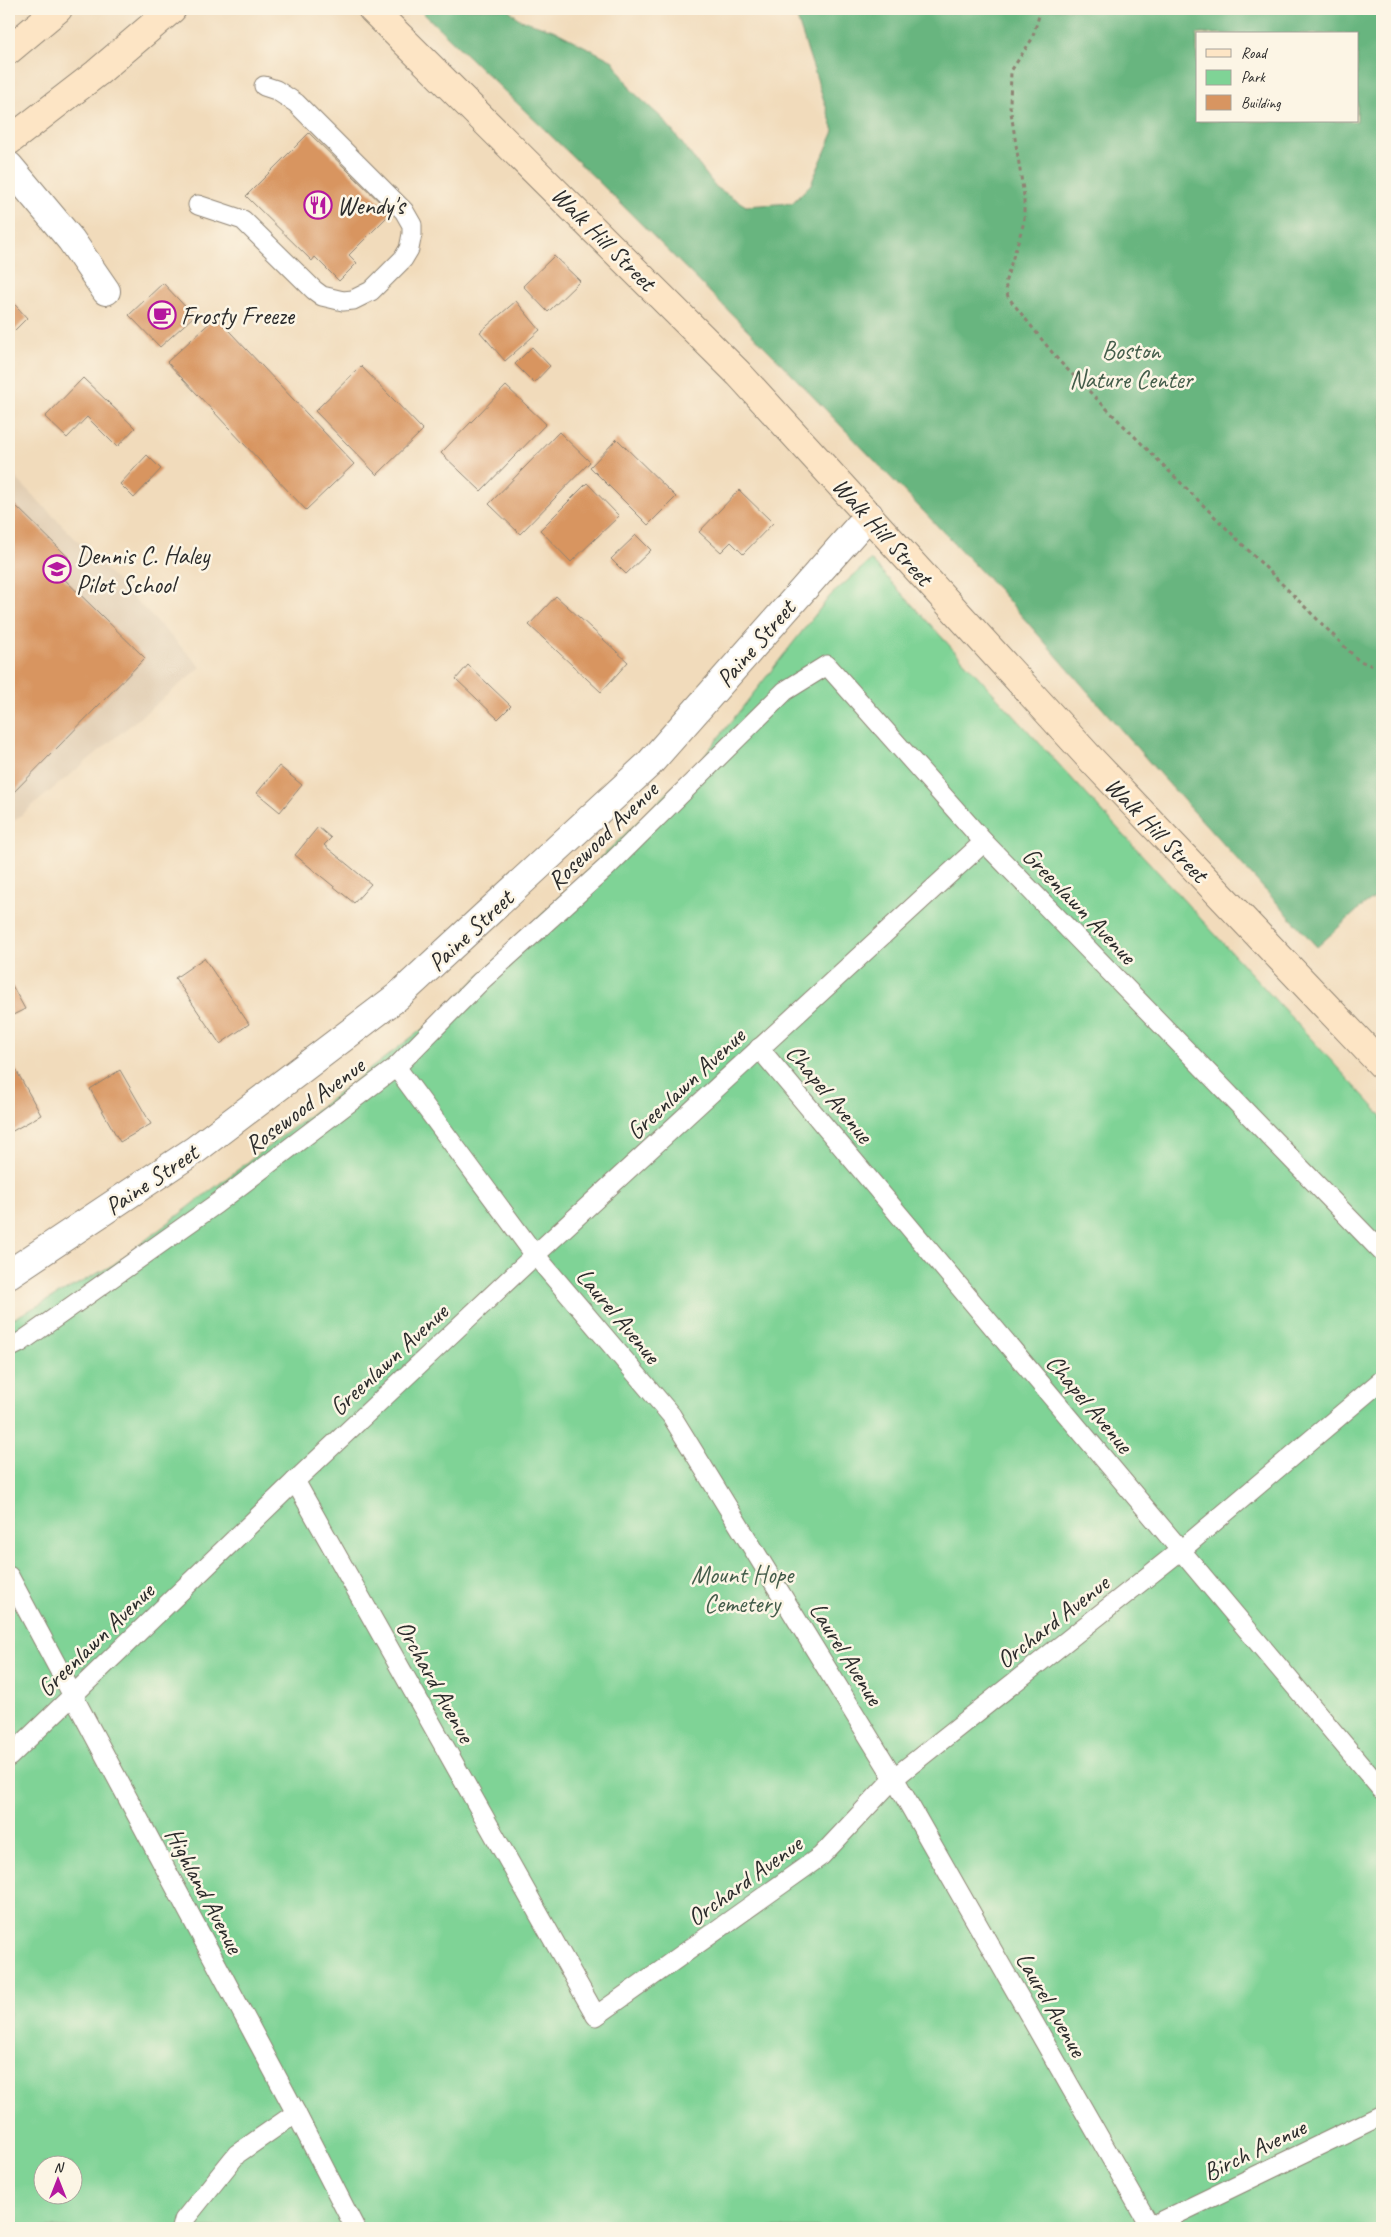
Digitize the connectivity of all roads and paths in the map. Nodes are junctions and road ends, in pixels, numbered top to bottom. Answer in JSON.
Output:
{"nodes":[{"id":1,"x":58,"y":9,"type":"edge"},
{"id":2,"x":172,"y":9,"type":"edge"},
{"id":3,"x":372,"y":9,"type":"edge"},
{"id":4,"x":1041,"y":9,"type":"edge"},
{"id":5,"x":9,"y":50,"type":"edge"},
{"id":6,"x":264,"y":86,"type":"dead end"},
{"id":7,"x":9,"y":141,"type":"edge"},
{"id":8,"x":9,"y":166,"type":"edge"},
{"id":9,"x":198,"y":205,"type":"dead end"},
{"id":10,"x":106,"y":291,"type":"dead end"},
{"id":11,"x":869,"y":515,"type":"junction"},
{"id":12,"x":1382,"y":670,"type":"edge"},
{"id":13,"x":984,"y":842,"type":"junction"},
{"id":14,"x":759,"y":1048,"type":"junction"},
{"id":15,"x":1382,"y":1065,"type":"edge"},
{"id":16,"x":396,"y":1067,"type":"junction"},
{"id":17,"x":1382,"y":1252,"type":"edge"},
{"id":18,"x":535,"y":1254,"type":"junction"},
{"id":19,"x":9,"y":1274,"type":"edge"},
{"id":20,"x":9,"y":1348,"type":"edge"},
{"id":21,"x":1382,"y":1380,"type":"edge"},
{"id":22,"x":295,"y":1481,"type":"junction"},
{"id":23,"x":1181,"y":1550,"type":"junction"},
{"id":24,"x":9,"y":1576,"type":"edge"},
{"id":25,"x":73,"y":1696,"type":"junction"},
{"id":26,"x":9,"y":1757,"type":"edge"},
{"id":27,"x":894,"y":1778,"type":"junction"},
{"id":28,"x":1382,"y":1790,"type":"edge"},
{"id":29,"x":296,"y":2113,"type":"junction"},
{"id":30,"x":1382,"y":2115,"type":"edge"},
{"id":31,"x":182,"y":2228,"type":"edge"},
{"id":32,"x":355,"y":2228,"type":"edge"},
{"id":33,"x":1150,"y":2228,"type":"edge"}],
"edges":[{"from":1,"to":5,"type":"main road"},
{"from":2,"to":7,"type":"main road"},
{"from":3,"to":11,"type":"main road","name":"Walk Hill Street"},
{"from":4,"to":12,"type":"path"},
{"from":6,"to":9,"type":"lane"},
{"from":8,"to":10,"type":"street"},
{"from":11,"to":15,"type":"main road","name":"Walk Hill Street"},
{"from":11,"to":19,"type":"street","name":"Paine Street"},
{"from":13,"to":14,"type":"lane","name":"Greenlawn Avenue"},
{"from":13,"to":16,"type":"lane","name":"Rosewood Avenue"},
{"from":13,"to":17,"type":"lane","name":"Greenlawn Avenue"},
{"from":14,"to":18,"type":"lane","name":"Greenlawn Avenue"},
{"from":14,"to":23,"type":"lane","name":"Chapel Avenue"},
{"from":16,"to":18,"type":"lane","name":"Laurel Avenue"},
{"from":16,"to":20,"type":"lane","name":"Rosewood Avenue"},
{"from":18,"to":22,"type":"lane","name":"Greenlawn Avenue"},
{"from":18,"to":27,"type":"lane","name":"Laurel Avenue"},
{"from":21,"to":23,"type":"lane","name":"Orchard Avenue"},
{"from":22,"to":25,"type":"lane","name":"Greenlawn Avenue"},
{"from":22,"to":27,"type":"lane","name":"Orchard Avenue"},
{"from":23,"to":27,"type":"lane","name":"Orchard Avenue"},
{"from":23,"to":28,"type":"lane","name":"Chapel Avenue"},
{"from":24,"to":25,"type":"lane","name":"Highland Avenue"},
{"from":25,"to":26,"type":"lane","name":"Greenlawn Avenue"},
{"from":25,"to":29,"type":"lane","name":"Highland Avenue"},
{"from":27,"to":33,"type":"lane","name":"Laurel Avenue"},
{"from":29,"to":31,"type":"lane"},
{"from":29,"to":32,"type":"lane","name":"Highland Avenue"},
{"from":30,"to":33,"type":"lane","name":"Birch Avenue"}]}
